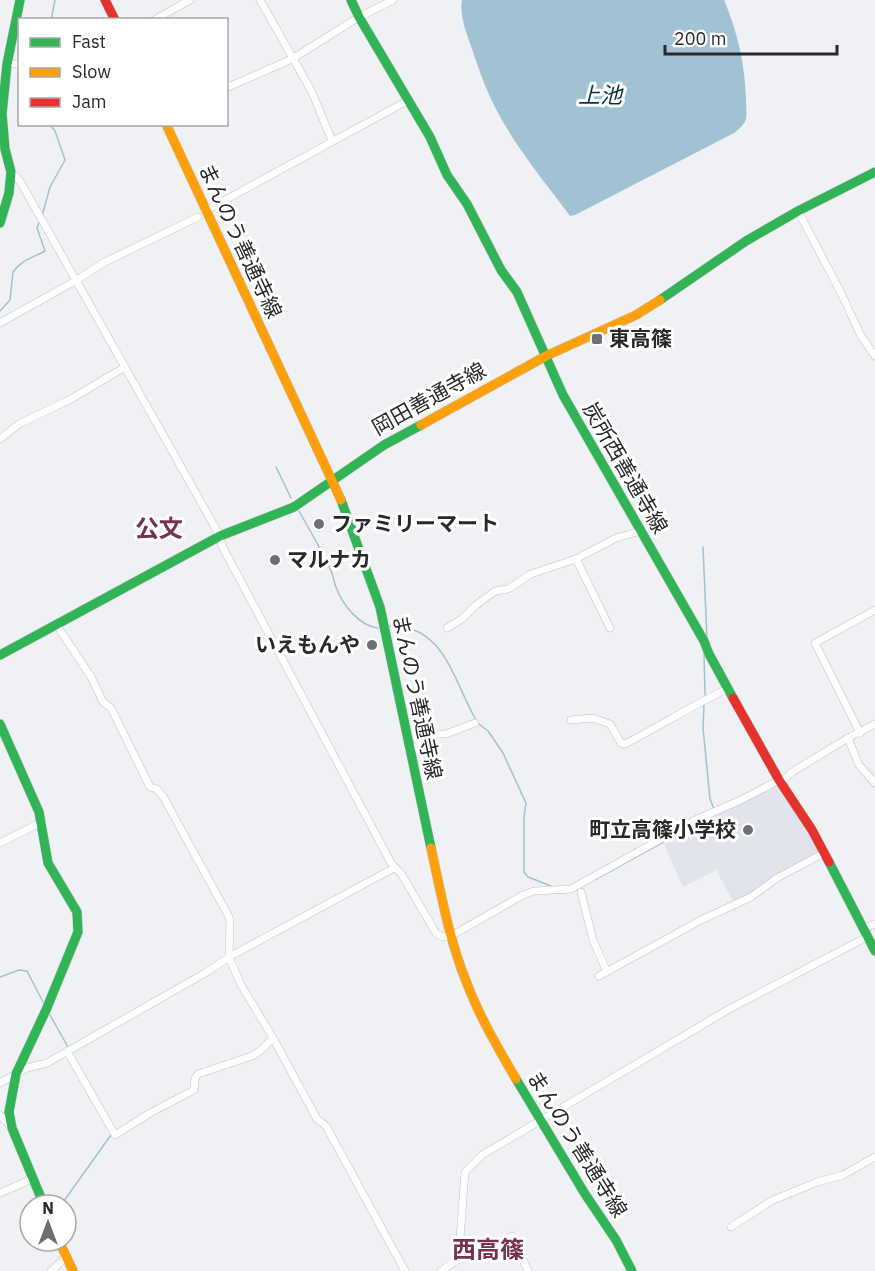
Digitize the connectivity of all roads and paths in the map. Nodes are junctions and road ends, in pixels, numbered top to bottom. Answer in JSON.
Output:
{"nodes":[{"id":1,"x":20,"y":0,"type":"edge"},
{"id":2,"x":105,"y":0,"type":"edge"},
{"id":3,"x":190,"y":0,"type":"edge"},
{"id":4,"x":260,"y":0,"type":"edge"},
{"id":5,"x":351,"y":0,"type":"edge"},
{"id":6,"x":393,"y":0,"type":"edge"},
{"id":7,"x":359,"y":17,"type":"junction"},
{"id":8,"x":114,"y":18,"type":"edge"},
{"id":9,"x":158,"y":18,"type":"edge"},
{"id":10,"x":292,"y":59,"type":"junction"},
{"id":11,"x":7,"y":64,"type":"junction"},
{"id":12,"x":18,"y":64,"type":"edge"},
{"id":13,"x":228,"y":87,"type":"edge"},
{"id":14,"x":407,"y":101,"type":"junction"},
{"id":15,"x":166,"y":126,"type":"edge"},
{"id":16,"x":332,"y":141,"type":"junction"},
{"id":17,"x":11,"y":172,"type":"junction"},
{"id":18,"x":875,"y":172,"type":"edge"},
{"id":19,"x":798,"y":211,"type":"junction"},
{"id":20,"x":202,"y":214,"type":"junction"},
{"id":21,"x":0,"y":223,"type":"edge"},
{"id":22,"x":77,"y":280,"type":"junction"},
{"id":23,"x":0,"y":323,"type":"edge"},
{"id":24,"x":546,"y":356,"type":"junction"},
{"id":25,"x":875,"y":356,"type":"edge"},
{"id":26,"x":125,"y":367,"type":"junction"},
{"id":27,"x":0,"y":439,"type":"edge"},
{"id":28,"x":333,"y":480,"type":"junction"},
{"id":29,"x":641,"y":531,"type":"junction"},
{"id":30,"x":220,"y":536,"type":"junction"},
{"id":31,"x":576,"y":559,"type":"junction"},
{"id":32,"x":875,"y":610,"type":"edge"},
{"id":33,"x":56,"y":624,"type":"junction"},
{"id":34,"x":447,"y":627,"type":"dead end"},
{"id":35,"x":610,"y":628,"type":"dead end"},
{"id":36,"x":0,"y":655,"type":"edge"},
{"id":37,"x":729,"y":688,"type":"junction"},
{"id":38,"x":571,"y":720,"type":"dead end"},
{"id":39,"x":476,"y":723,"type":"dead end"},
{"id":40,"x":0,"y":724,"type":"edge"},
{"id":41,"x":875,"y":724,"type":"edge"},
{"id":42,"x":860,"y":733,"type":"junction"},
{"id":43,"x":848,"y":738,"type":"junction"},
{"id":44,"x":408,"y":751,"type":"junction"},
{"id":45,"x":782,"y":779,"type":"junction"},
{"id":46,"x":875,"y":783,"type":"edge"},
{"id":47,"x":42,"y":822,"type":"junction"},
{"id":48,"x":0,"y":843,"type":"edge"},
{"id":49,"x":824,"y":853,"type":"junction"},
{"id":50,"x":394,"y":868,"type":"junction"},
{"id":51,"x":581,"y":892,"type":"dead end"},
{"id":52,"x":875,"y":924,"type":"edge"},
{"id":53,"x":867,"y":932,"type":"junction"},
{"id":54,"x":451,"y":936,"type":"junction"},
{"id":55,"x":875,"y":951,"type":"edge"},
{"id":56,"x":229,"y":957,"type":"junction"},
{"id":57,"x":607,"y":972,"type":"junction"},
{"id":58,"x":599,"y":976,"type":"dead end"},
{"id":59,"x":273,"y":1038,"type":"junction"},
{"id":60,"x":67,"y":1051,"type":"junction"},
{"id":61,"x":16,"y":1074,"type":"junction"},
{"id":62,"x":0,"y":1083,"type":"edge"},
{"id":63,"x":0,"y":1115,"type":"edge"},
{"id":64,"x":540,"y":1121,"type":"junction"},
{"id":65,"x":12,"y":1128,"type":"junction"},
{"id":66,"x":875,"y":1157,"type":"edge"},
{"id":67,"x":32,"y":1179,"type":"junction"},
{"id":68,"x":0,"y":1193,"type":"edge"},
{"id":69,"x":38,"y":1193,"type":"edge"},
{"id":70,"x":731,"y":1227,"type":"dead end"},
{"id":71,"x":64,"y":1253,"type":"edge"},
{"id":72,"x":66,"y":1257,"type":"junction"},
{"id":73,"x":457,"y":1260,"type":"junction"},
{"id":74,"x":51,"y":1271,"type":"edge"},
{"id":75,"x":73,"y":1271,"type":"edge"},
{"id":76,"x":405,"y":1271,"type":"edge"},
{"id":77,"x":441,"y":1271,"type":"edge"},
{"id":78,"x":528,"y":1271,"type":"edge"},
{"id":79,"x":632,"y":1271,"type":"edge"}],
"edges":[{"from":1,"to":11,"type":"main road"},
{"from":2,"to":8,"type":"main road"},
{"from":3,"to":9,"type":"street"},
{"from":4,"to":10,"type":"street"},
{"from":5,"to":7,"type":"main road","name":"炭所西善通寺線"},
{"from":6,"to":7,"type":"street"},
{"from":7,"to":10,"type":"street"},
{"from":7,"to":14,"type":"main road","name":"炭所西善通寺線"},
{"from":10,"to":13,"type":"street"},
{"from":10,"to":16,"type":"street"},
{"from":11,"to":12,"type":"street"},
{"from":11,"to":17,"type":"main road"},
{"from":14,"to":16,"type":"street"},
{"from":14,"to":24,"type":"main road","name":"炭所西善通寺線"},
{"from":15,"to":20,"type":"main road","name":"まんのう善通寺線"},
{"from":16,"to":20,"type":"street"},
{"from":17,"to":21,"type":"main road"},
{"from":17,"to":22,"type":"street"},
{"from":18,"to":19,"type":"main road","name":"岡田善通寺線"},
{"from":19,"to":24,"type":"main road","name":"岡田善通寺線"},
{"from":19,"to":25,"type":"street"},
{"from":20,"to":22,"type":"street"},
{"from":20,"to":28,"type":"main road","name":"まんのう善通寺線"},
{"from":22,"to":23,"type":"street"},
{"from":22,"to":26,"type":"street"},
{"from":24,"to":28,"type":"main road","name":"岡田善通寺線"},
{"from":24,"to":29,"type":"main road","name":"炭所西善通寺線"},
{"from":26,"to":27,"type":"street"},
{"from":26,"to":30,"type":"street"},
{"from":28,"to":30,"type":"main road","name":"岡田善通寺線"},
{"from":28,"to":44,"type":"main road","name":"まんのう善通寺線"},
{"from":29,"to":31,"type":"street"},
{"from":29,"to":37,"type":"main road","name":"炭所西善通寺線"},
{"from":30,"to":33,"type":"main road","name":"岡田善通寺線"},
{"from":30,"to":50,"type":"street"},
{"from":31,"to":34,"type":"street"},
{"from":31,"to":35,"type":"street"},
{"from":32,"to":42,"type":"street"},
{"from":33,"to":36,"type":"main road","name":"岡田善通寺線"},
{"from":33,"to":56,"type":"street"},
{"from":37,"to":38,"type":"street"},
{"from":37,"to":45,"type":"main road","name":"炭所西善通寺線"},
{"from":39,"to":44,"type":"street"},
{"from":40,"to":47,"type":"main road"},
{"from":41,"to":42,"type":"street"},
{"from":42,"to":43,"type":"street"},
{"from":43,"to":45,"type":"street"},
{"from":43,"to":46,"type":"street"},
{"from":44,"to":54,"type":"main road","name":"まんのう善通寺線"},
{"from":45,"to":49,"type":"main road","name":"炭所西善通寺線"},
{"from":45,"to":54,"type":"street"},
{"from":47,"to":48,"type":"street"},
{"from":47,"to":61,"type":"main road"},
{"from":49,"to":53,"type":"main road","name":"炭所西善通寺線"},
{"from":49,"to":57,"type":"street"},
{"from":50,"to":54,"type":"street"},
{"from":50,"to":56,"type":"street"},
{"from":51,"to":57,"type":"street"},
{"from":52,"to":53,"type":"street"},
{"from":53,"to":55,"type":"main road","name":"炭所西善通寺線"},
{"from":53,"to":64,"type":"street"},
{"from":54,"to":64,"type":"main road","name":"まんのう善通寺線"},
{"from":56,"to":59,"type":"street"},
{"from":56,"to":60,"type":"street"},
{"from":57,"to":58,"type":"street"},
{"from":59,"to":60,"type":"street"},
{"from":59,"to":76,"type":"street"},
{"from":60,"to":61,"type":"street"},
{"from":61,"to":62,"type":"street"},
{"from":61,"to":65,"type":"main road"},
{"from":63,"to":65,"type":"street"},
{"from":64,"to":73,"type":"street"},
{"from":64,"to":79,"type":"main road","name":"まんのう善通寺線"},
{"from":65,"to":67,"type":"main road"},
{"from":66,"to":70,"type":"street"},
{"from":67,"to":68,"type":"street"},
{"from":67,"to":69,"type":"main road"},
{"from":71,"to":72,"type":"main road"},
{"from":72,"to":74,"type":"street"},
{"from":72,"to":75,"type":"main road"},
{"from":73,"to":77,"type":"street"},
{"from":73,"to":78,"type":"street"}]}
